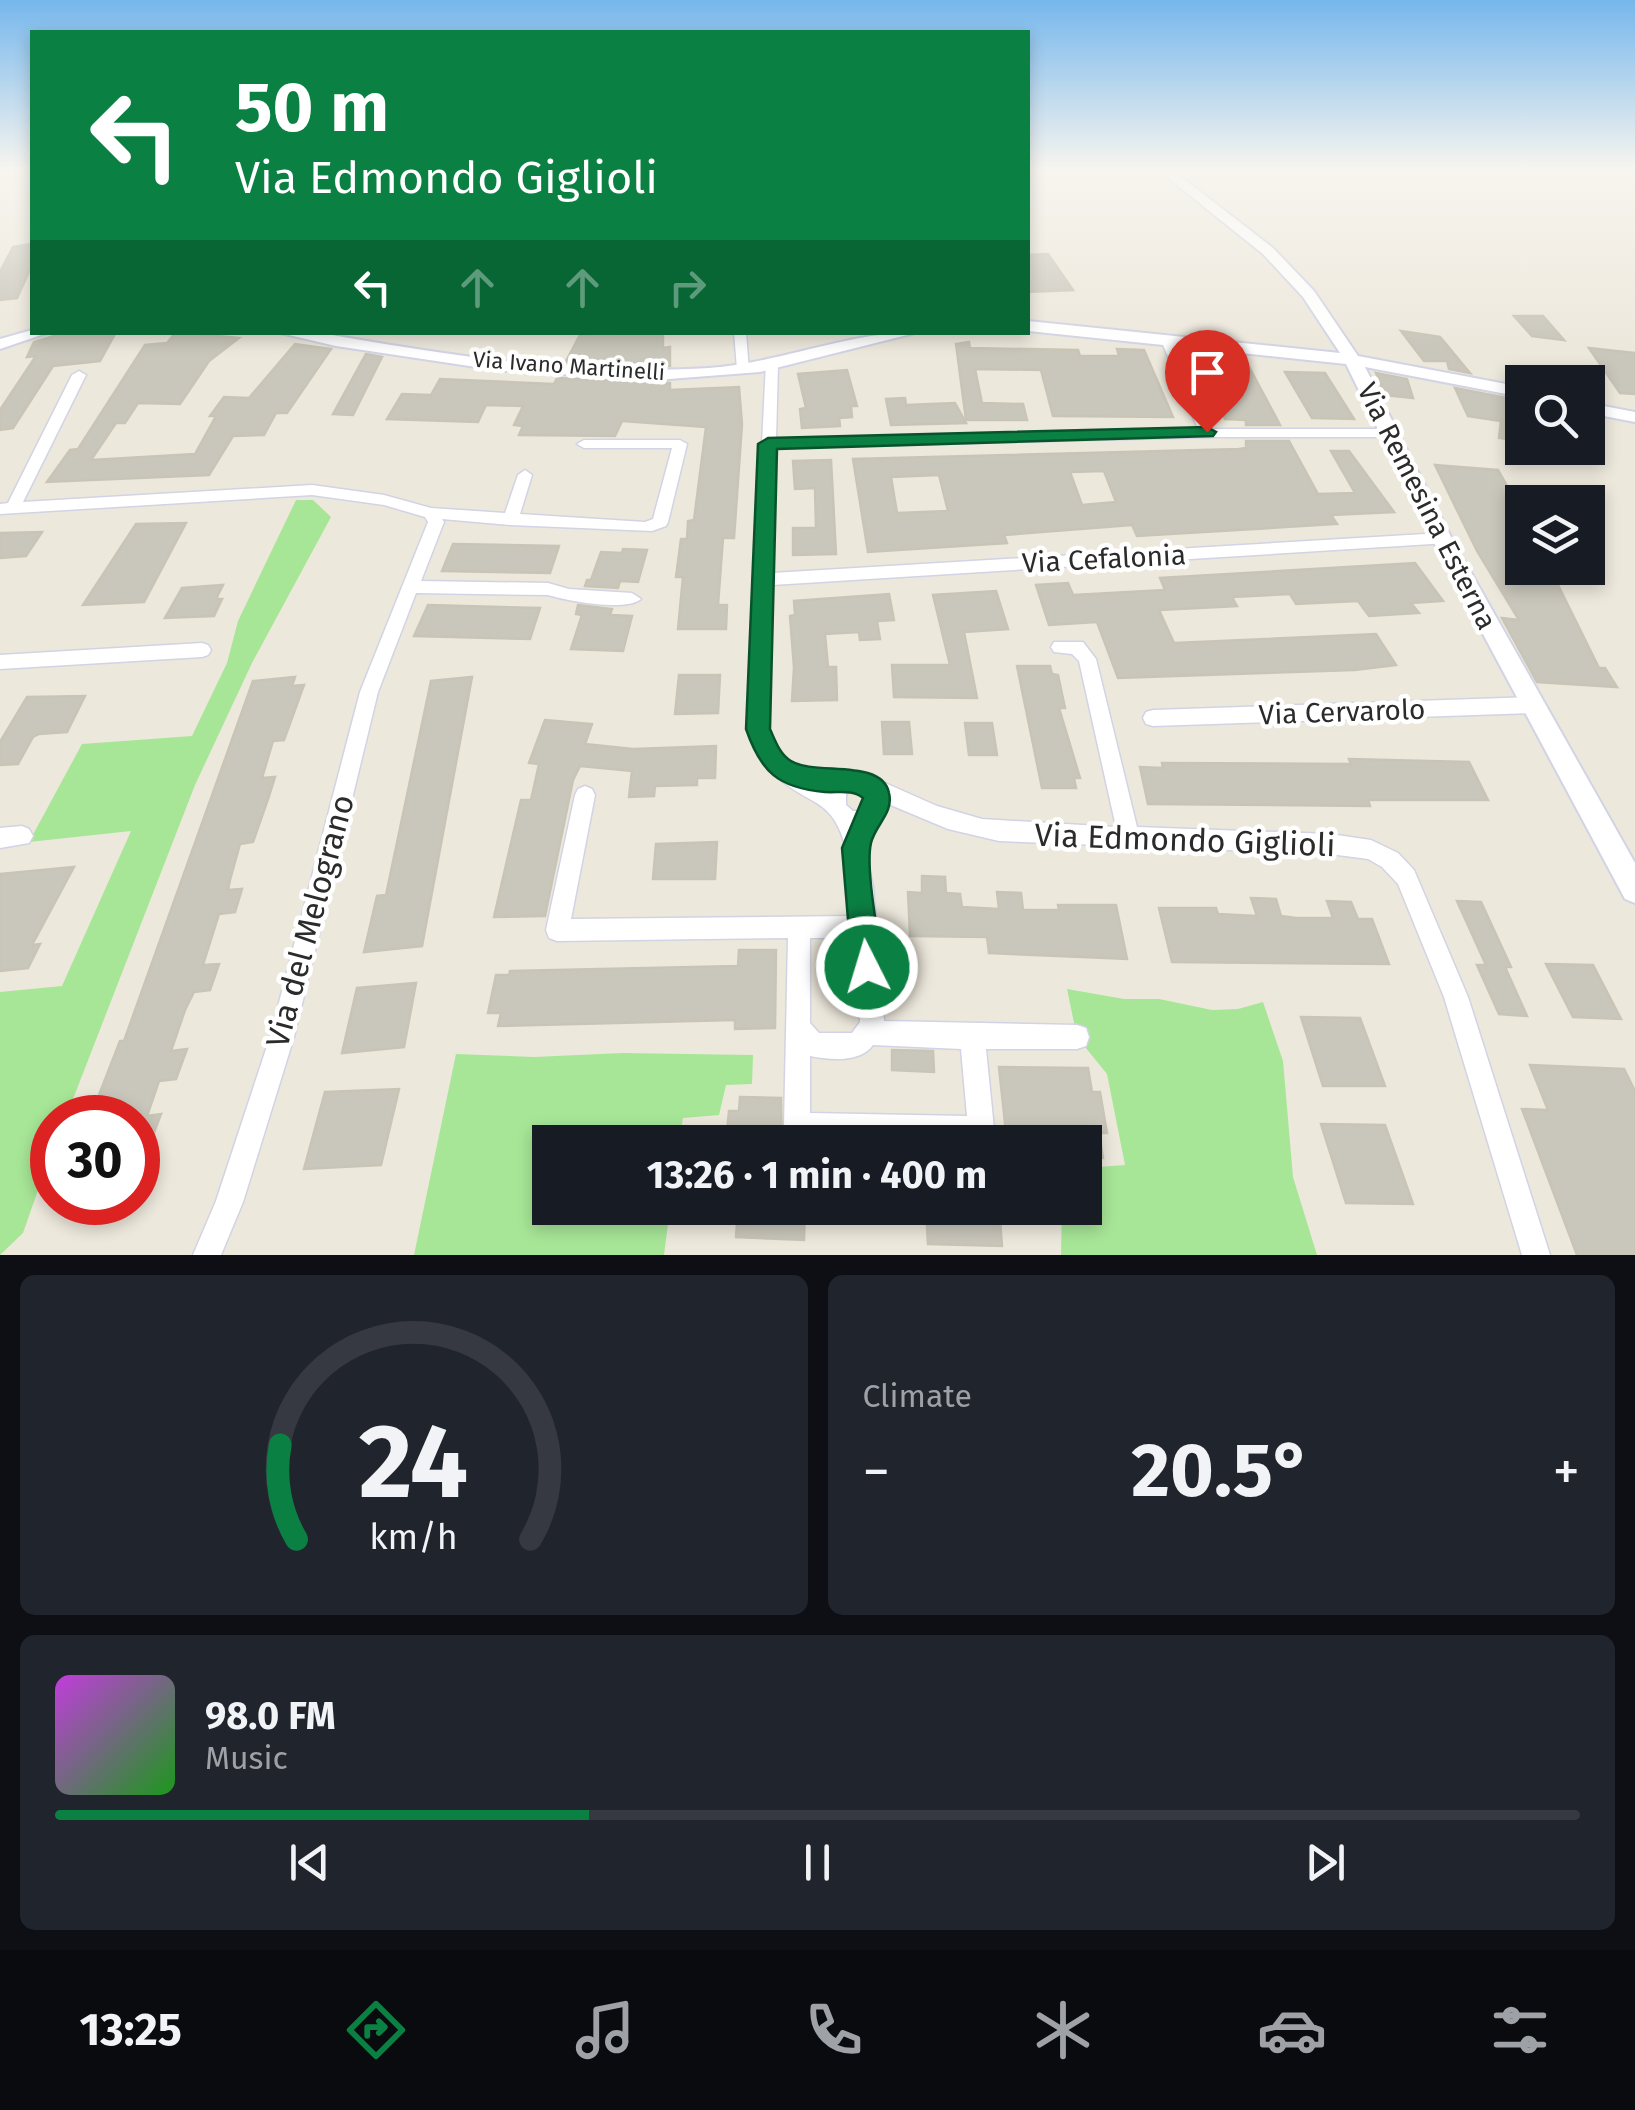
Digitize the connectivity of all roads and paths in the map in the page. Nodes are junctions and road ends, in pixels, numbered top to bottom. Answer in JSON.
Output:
{"nodes":[{"id":1,"x":1238,"y":228,"type":"edge"},
{"id":2,"x":1030,"y":326,"type":"edge"},
{"id":3,"x":32,"y":335,"type":"edge"},
{"id":4,"x":305,"y":335,"type":"edge"},
{"id":5,"x":740,"y":335,"type":"edge"},
{"id":6,"x":894,"y":335,"type":"edge"},
{"id":7,"x":1167,"y":340,"type":"junction"},
{"id":8,"x":0,"y":344,"type":"edge"},
{"id":9,"x":1353,"y":360,"type":"junction"},
{"id":10,"x":771,"y":365,"type":"junction"},
{"id":11,"x":744,"y":370,"type":"junction"},
{"id":12,"x":79,"y":375,"type":"dead end"},
{"id":13,"x":1505,"y":388,"type":"edge"},
{"id":14,"x":1605,"y":411,"type":"edge"},
{"id":15,"x":1635,"y":417,"type":"edge"},
{"id":16,"x":1207,"y":432,"type":"junction"},
{"id":17,"x":1387,"y":433,"type":"junction"},
{"id":18,"x":584,"y":444,"type":"dead end"},
{"id":19,"x":768,"y":444,"type":"junction"},
{"id":20,"x":525,"y":475,"type":"dead end"},
{"id":21,"x":6,"y":509,"type":"edge"},
{"id":22,"x":431,"y":513,"type":"junction"},
{"id":23,"x":510,"y":520,"type":"junction"},
{"id":24,"x":1442,"y":539,"type":"junction"},
{"id":25,"x":766,"y":578,"type":"junction"},
{"id":26,"x":410,"y":587,"type":"junction"},
{"id":27,"x":632,"y":598,"type":"dead end"},
{"id":28,"x":1060,"y":647,"type":"dead end"},
{"id":29,"x":202,"y":650,"type":"dead end"},
{"id":30,"x":0,"y":662,"type":"edge"},
{"id":31,"x":1532,"y":705,"type":"junction"},
{"id":32,"x":1152,"y":718,"type":"dead end"},
{"id":33,"x":782,"y":770,"type":"junction"},
{"id":34,"x":860,"y":783,"type":"junction"},
{"id":35,"x":585,"y":794,"type":"dead end"},
{"id":36,"x":919,"y":808,"type":"junction"},
{"id":37,"x":839,"y":810,"type":"junction"},
{"id":38,"x":874,"y":811,"type":"junction"},
{"id":39,"x":1129,"y":836,"type":"junction"},
{"id":40,"x":856,"y":848,"type":"junction"},
{"id":41,"x":1635,"y":890,"type":"edge"},
{"id":42,"x":799,"y":927,"type":"junction"},
{"id":43,"x":864,"y":927,"type":"junction"},
{"id":44,"x":798,"y":1028,"type":"junction"},
{"id":45,"x":867,"y":1033,"type":"junction"},
{"id":46,"x":972,"y":1037,"type":"junction"},
{"id":47,"x":1077,"y":1038,"type":"dead end"},
{"id":48,"x":206,"y":1255,"type":"edge"},
{"id":49,"x":1536,"y":1255,"type":"edge"}],
"edges":[{"from":1,"to":9,"type":"street","name":"Via Remesina Esterna"},
{"from":2,"to":7,"type":"street"},
{"from":3,"to":8,"type":"street"},
{"from":4,"to":11,"type":"street","name":"Via Ivano Martinelli"},
{"from":5,"to":11,"type":"street"},
{"from":6,"to":10,"type":"street","name":"Via Ivano Martinelli"},
{"from":7,"to":9,"type":"street"},
{"from":7,"to":16,"type":"street"},
{"from":9,"to":13,"type":"street"},
{"from":9,"to":17,"type":"street","name":"Via Remesina Esterna"},
{"from":10,"to":11,"type":"street","name":"Via Ivano Martinelli"},
{"from":10,"to":19,"type":"street"},
{"from":12,"to":21,"type":"street"},
{"from":14,"to":15,"type":"street"},
{"from":16,"to":17,"type":"street"},
{"from":16,"to":19,"type":"street"},
{"from":17,"to":24,"type":"street","name":"Via Remesina Esterna"},
{"from":18,"to":23,"type":"street"},
{"from":19,"to":25,"type":"street"},
{"from":20,"to":23,"type":"street"},
{"from":21,"to":22,"type":"street"},
{"from":22,"to":23,"type":"street"},
{"from":22,"to":26,"type":"street","name":"Via del Melograno"},
{"from":24,"to":25,"type":"street","name":"Via Cefalonia"},
{"from":24,"to":31,"type":"street","name":"Via Remesina Esterna"},
{"from":25,"to":33,"type":"street"},
{"from":26,"to":27,"type":"street"},
{"from":26,"to":48,"type":"street","name":"Via del Melograno"},
{"from":28,"to":39,"type":"street"},
{"from":29,"to":30,"type":"street"},
{"from":31,"to":32,"type":"street","name":"Via Cervarolo"},
{"from":31,"to":41,"type":"street","name":"Via Remesina Esterna"},
{"from":33,"to":34,"type":"street","name":"Via Edmondo Giglioli"},
{"from":33,"to":37,"type":"street"},
{"from":34,"to":36,"type":"street","name":"Via Edmondo Giglioli"},
{"from":34,"to":37,"type":"street"},
{"from":34,"to":38,"type":"street"},
{"from":35,"to":42,"type":"street"},
{"from":36,"to":38,"type":"street","name":"Via Edmondo Giglioli"},
{"from":36,"to":39,"type":"street","name":"Via Edmondo Giglioli"},
{"from":37,"to":38,"type":"street"},
{"from":37,"to":40,"type":"street"},
{"from":38,"to":40,"type":"street"},
{"from":39,"to":49,"type":"street","name":"Via Edmondo Giglioli"},
{"from":40,"to":43,"type":"street"},
{"from":42,"to":43,"type":"street"},
{"from":42,"to":44,"type":"street"},
{"from":43,"to":45,"type":"street"},
{"from":44,"to":45,"type":"street"},
{"from":44,"to":46,"type":"street"},
{"from":45,"to":46,"type":"street"},
{"from":46,"to":47,"type":"street"}]}
